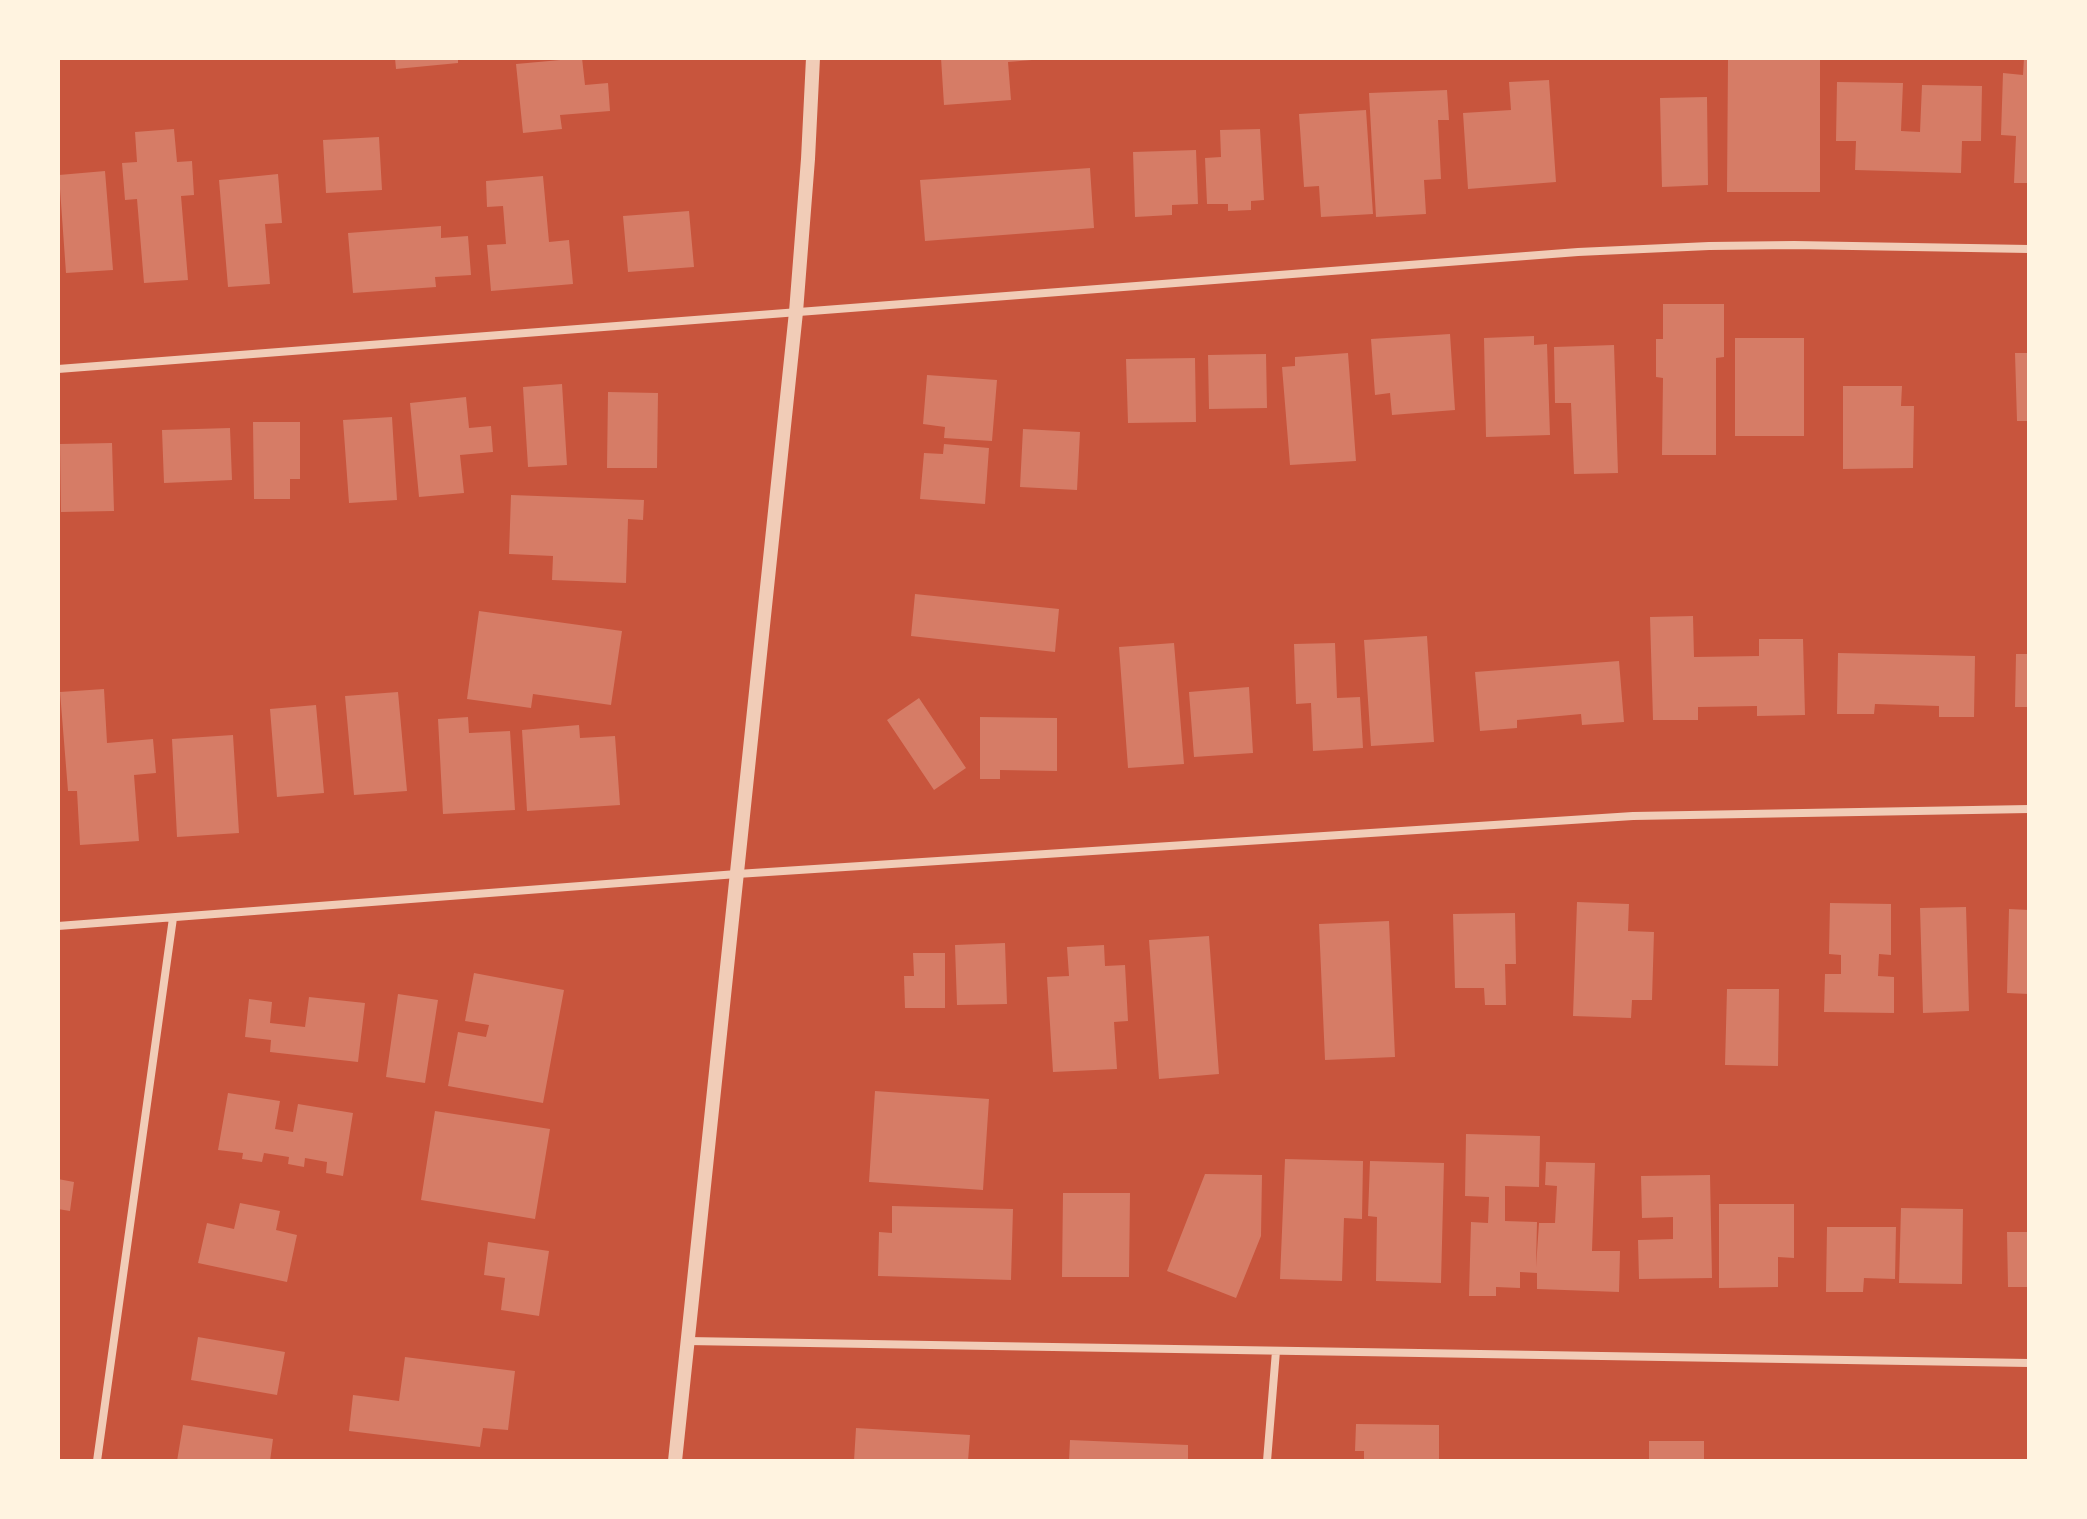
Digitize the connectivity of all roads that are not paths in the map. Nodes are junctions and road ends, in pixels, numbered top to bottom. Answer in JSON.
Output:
{"nodes":[{"id":1,"x":813,"y":58,"type":"edge"},
{"id":2,"x":2029,"y":249,"type":"edge"},
{"id":3,"x":796,"y":312,"type":"junction"},
{"id":4,"x":58,"y":369,"type":"edge"},
{"id":5,"x":2029,"y":809,"type":"edge"},
{"id":6,"x":737,"y":874,"type":"junction"},
{"id":7,"x":173,"y":918,"type":"junction"},
{"id":8,"x":58,"y":926,"type":"edge"},
{"id":9,"x":687,"y":1341,"type":"junction"},
{"id":10,"x":1276,"y":1351,"type":"junction"},
{"id":11,"x":2029,"y":1363,"type":"edge"},
{"id":12,"x":97,"y":1461,"type":"edge"},
{"id":13,"x":675,"y":1461,"type":"edge"},
{"id":14,"x":1267,"y":1461,"type":"edge"}],
"edges":[{"from":1,"to":3,"type":"street"},
{"from":2,"to":3,"type":"street"},
{"from":3,"to":4,"type":"street"},
{"from":3,"to":6,"type":"street"},
{"from":5,"to":6,"type":"street"},
{"from":6,"to":7,"type":"street"},
{"from":6,"to":9,"type":"street"},
{"from":7,"to":8,"type":"street"},
{"from":7,"to":12,"type":"street"},
{"from":9,"to":10,"type":"street"},
{"from":9,"to":13,"type":"street"},
{"from":10,"to":11,"type":"street"},
{"from":10,"to":14,"type":"street"}]}
